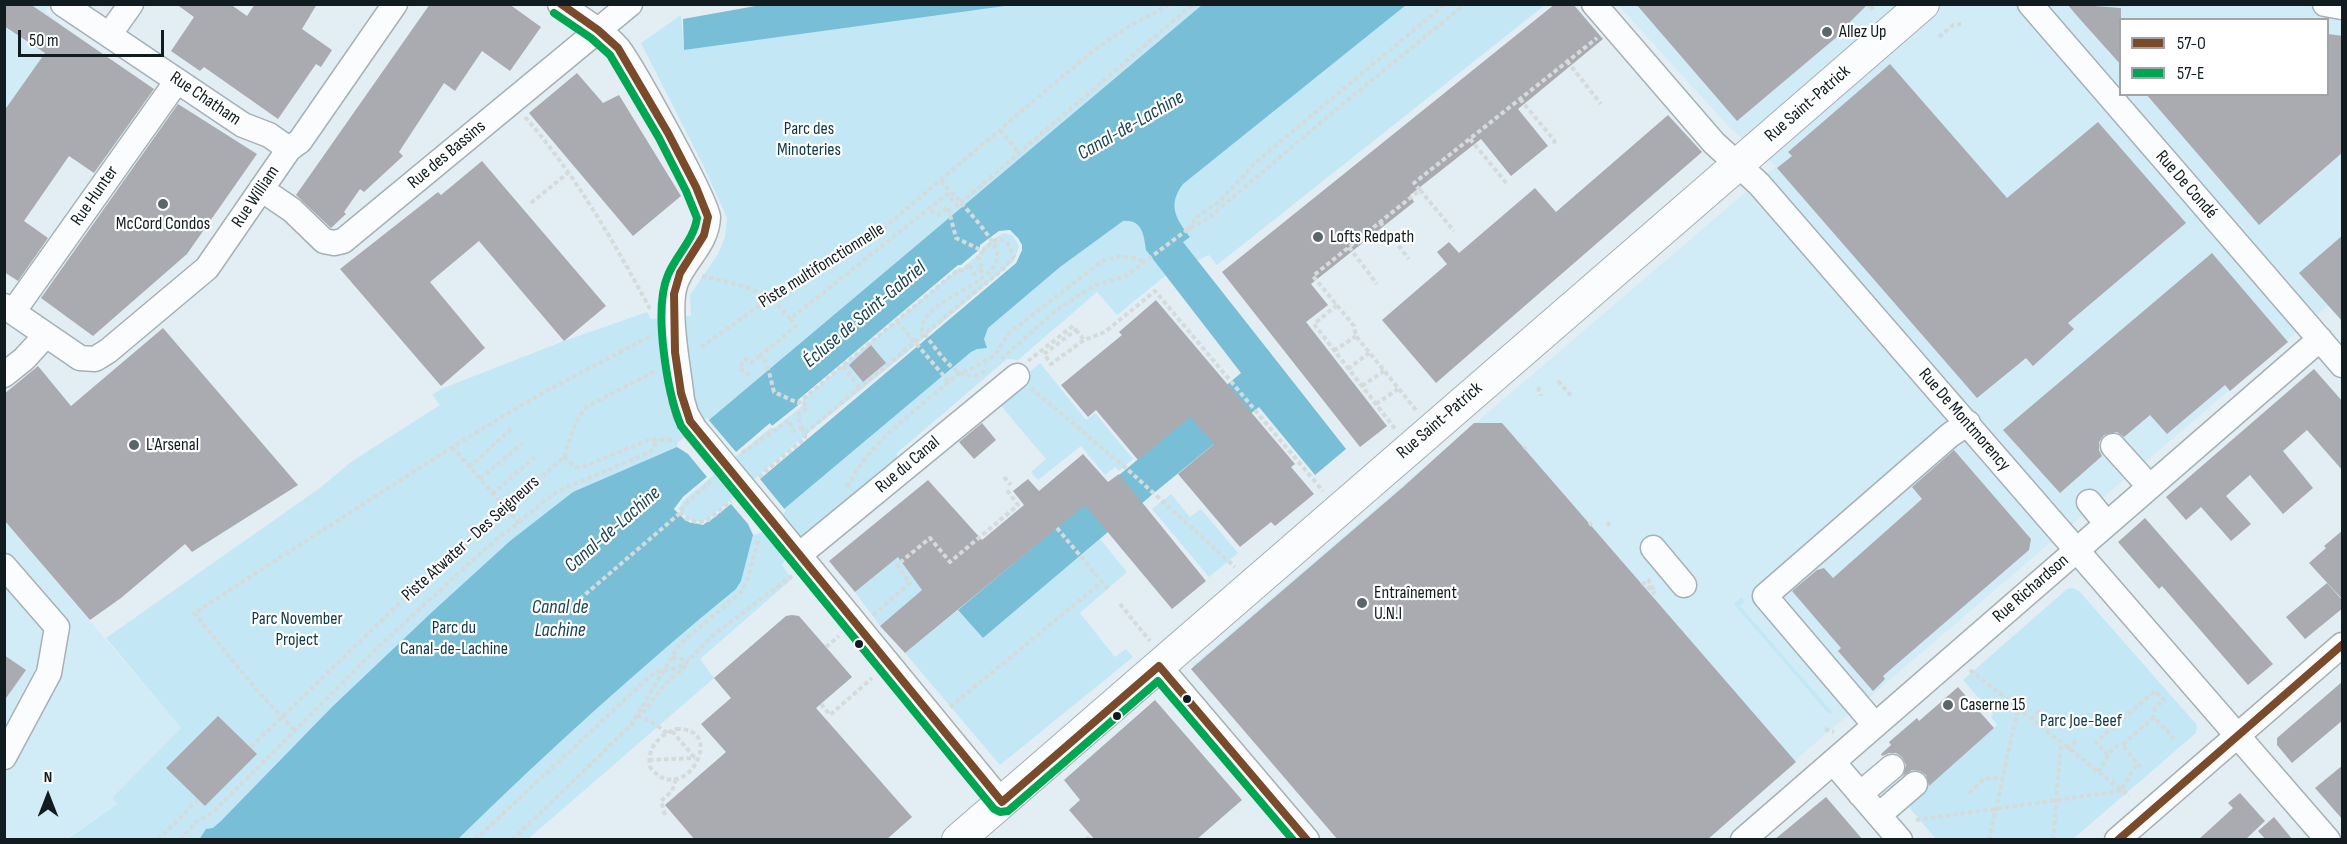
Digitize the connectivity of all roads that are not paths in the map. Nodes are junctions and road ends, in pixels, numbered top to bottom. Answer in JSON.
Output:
{"nodes":[{"id":1,"x":63,"y":4,"type":"edge"},
{"id":2,"x":131,"y":4,"type":"edge"},
{"id":3,"x":395,"y":4,"type":"edge"},
{"id":4,"x":560,"y":4,"type":"edge"},
{"id":5,"x":630,"y":4,"type":"edge"},
{"id":6,"x":1594,"y":4,"type":"edge"},
{"id":7,"x":1923,"y":4,"type":"edge"},
{"id":8,"x":2030,"y":4,"type":"edge"},
{"id":9,"x":2325,"y":4,"type":"edge"},
{"id":10,"x":2343,"y":7,"type":"edge"},
{"id":11,"x":597,"y":30,"type":"junction"},
{"id":12,"x":109,"y":35,"type":"junction"},
{"id":13,"x":177,"y":81,"type":"junction"},
{"id":14,"x":289,"y":149,"type":"junction"},
{"id":15,"x":1737,"y":164,"type":"junction"},
{"id":16,"x":261,"y":189,"type":"junction"},
{"id":17,"x":9,"y":309,"type":"edge"},
{"id":18,"x":46,"y":335,"type":"junction"},
{"id":19,"x":2320,"y":339,"type":"junction"},
{"id":20,"x":2343,"y":365,"type":"edge"},
{"id":21,"x":4,"y":375,"type":"edge"},
{"id":22,"x":1017,"y":376,"type":"road end"},
{"id":23,"x":1968,"y":423,"type":"junction"},
{"id":24,"x":2113,"y":446,"type":"dead end"},
{"id":25,"x":2149,"y":486,"type":"junction"},
{"id":26,"x":2089,"y":502,"type":"dead end"},
{"id":27,"x":2106,"y":523,"type":"junction"},
{"id":28,"x":1653,"y":548,"type":"dead end"},
{"id":29,"x":2075,"y":550,"type":"junction"},
{"id":30,"x":796,"y":565,"type":"junction"},
{"id":31,"x":4,"y":566,"type":"edge"},
{"id":32,"x":1684,"y":585,"type":"dead end"},
{"id":33,"x":2343,"y":645,"type":"edge"},
{"id":34,"x":1156,"y":655,"type":"junction"},
{"id":35,"x":1875,"y":725,"type":"junction"},
{"id":36,"x":2238,"y":734,"type":"junction"},
{"id":37,"x":4,"y":757,"type":"edge"},
{"id":38,"x":1833,"y":762,"type":"junction"},
{"id":39,"x":1892,"y":767,"type":"dead end"},
{"id":40,"x":1915,"y":784,"type":"dead end"},
{"id":41,"x":1860,"y":794,"type":"junction"},
{"id":42,"x":1002,"y":802,"type":"junction"},
{"id":43,"x":1879,"y":815,"type":"junction"},
{"id":44,"x":958,"y":840,"type":"edge"},
{"id":45,"x":1307,"y":840,"type":"edge"},
{"id":46,"x":1743,"y":840,"type":"edge"},
{"id":47,"x":1900,"y":840,"type":"edge"},
{"id":48,"x":2117,"y":840,"type":"edge"},
{"id":49,"x":2328,"y":840,"type":"edge"}],
"edges":[{"from":1,"to":12,"type":"street","name":"Rue Chatham"},
{"from":2,"to":12,"type":"street"},
{"from":3,"to":14,"type":"street","name":"Rue William"},
{"from":4,"to":11,"type":"street"},
{"from":5,"to":11,"type":"street","name":"Rue des Bassins"},
{"from":6,"to":15,"type":"street","name":"Rue De Montmorency"},
{"from":7,"to":15,"type":"main road","name":"Rue Saint-Patrick"},
{"from":8,"to":19,"type":"street","name":"Rue De Condé"},
{"from":9,"to":10,"type":"street"},
{"from":11,"to":16,"type":"street","name":"Rue des Bassins"},
{"from":11,"to":30,"type":"street","bridge":true},
{"from":12,"to":13,"type":"street","name":"Rue Chatham"},
{"from":13,"to":14,"type":"street","name":"Rue Chatham"},
{"from":13,"to":17,"type":"street","name":"Rue Hunter"},
{"from":14,"to":16,"type":"street","name":"Rue William"},
{"from":15,"to":23,"type":"street","name":"Rue De Montmorency"},
{"from":15,"to":34,"type":"main road","name":"Rue Saint-Patrick"},
{"from":16,"to":18,"type":"street","name":"Rue William"},
{"from":17,"to":18,"type":"street"},
{"from":18,"to":21,"type":"street"},
{"from":19,"to":20,"type":"street","name":"Rue De Condé"},
{"from":19,"to":25,"type":"street","name":"Rue Richardson"},
{"from":22,"to":30,"type":"street","name":"Rue du Canal"},
{"from":23,"to":29,"type":"street","name":"Rue De Montmorency"},
{"from":23,"to":35,"type":"street"},
{"from":24,"to":25,"type":"street"},
{"from":25,"to":27,"type":"street","name":"Rue Richardson"},
{"from":26,"to":27,"type":"street"},
{"from":27,"to":29,"type":"street","name":"Rue Richardson"},
{"from":28,"to":32,"type":"street"},
{"from":29,"to":35,"type":"street","name":"Rue Richardson"},
{"from":29,"to":36,"type":"street","name":"Rue De Montmorency"},
{"from":30,"to":42,"type":"street"},
{"from":31,"to":37,"type":"street"},
{"from":33,"to":36,"type":"street"},
{"from":34,"to":42,"type":"main road","name":"Rue Saint-Patrick"},
{"from":34,"to":45,"type":"street"},
{"from":35,"to":38,"type":"street","name":"Rue Richardson"},
{"from":36,"to":48,"type":"street"},
{"from":36,"to":49,"type":"street","name":"Rue De Montmorency"},
{"from":38,"to":41,"type":"street"},
{"from":38,"to":46,"type":"street","name":"Rue Richardson"},
{"from":39,"to":41,"type":"street"},
{"from":40,"to":43,"type":"street"},
{"from":41,"to":43,"type":"street"},
{"from":42,"to":44,"type":"main road","name":"Rue Saint-Patrick"},
{"from":43,"to":47,"type":"street"}]}
